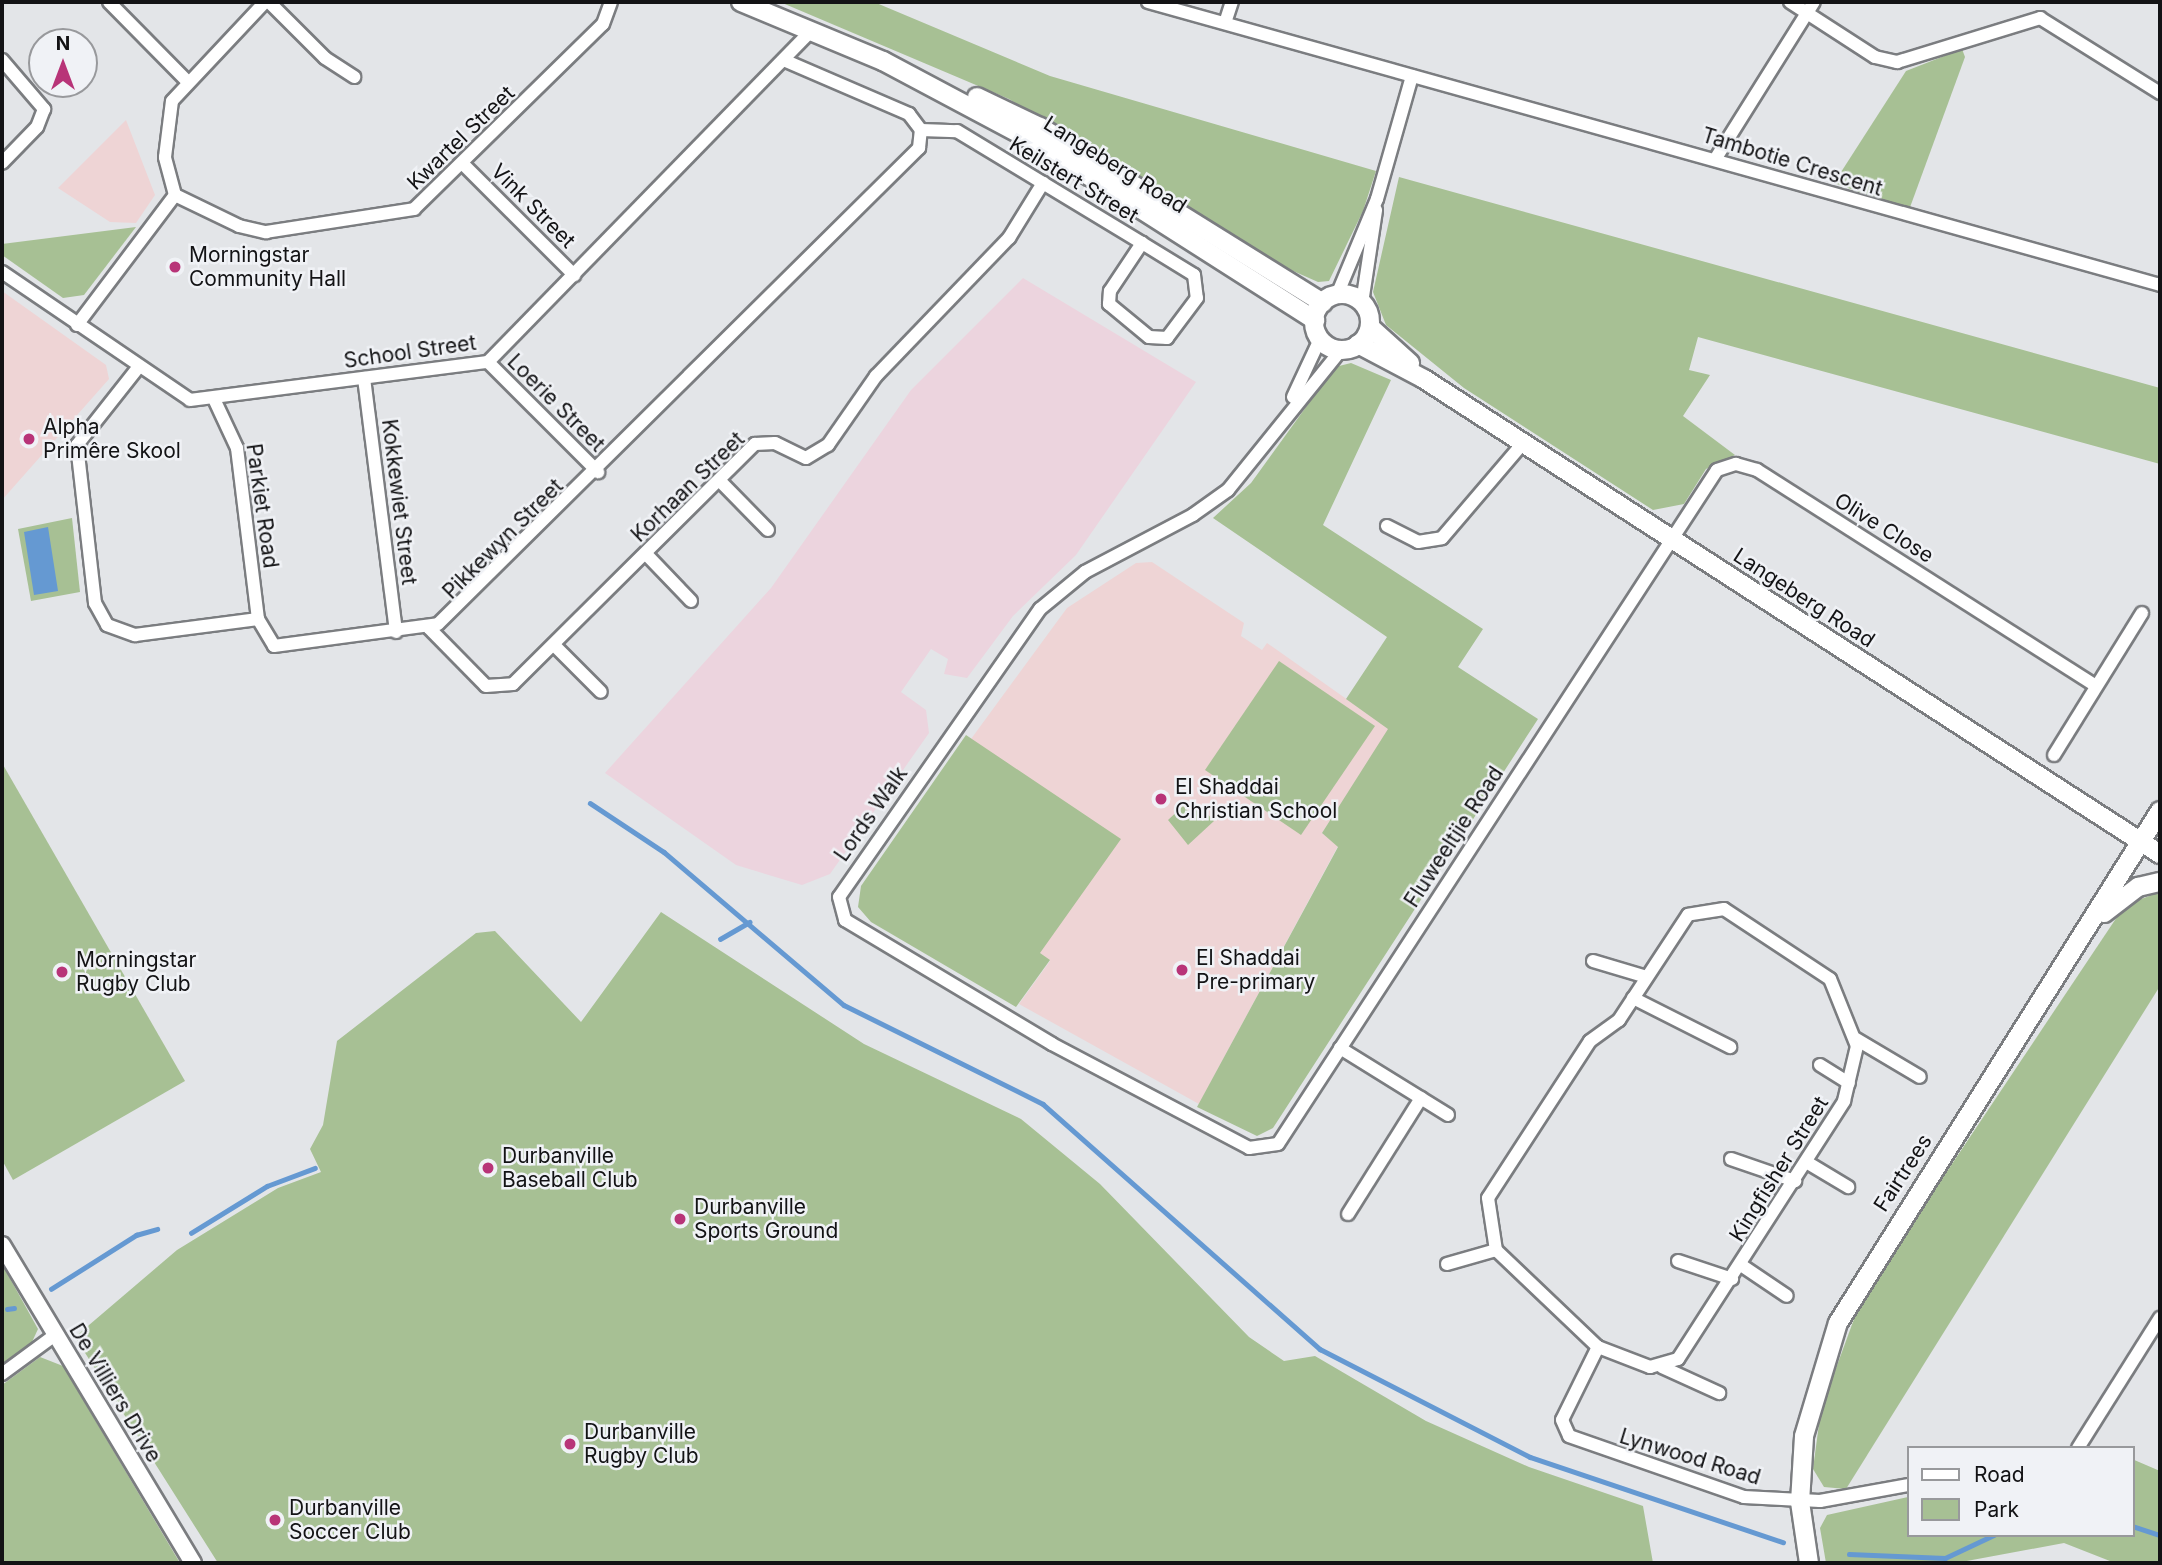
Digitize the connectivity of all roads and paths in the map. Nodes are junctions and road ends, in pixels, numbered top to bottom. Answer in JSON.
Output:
{"nodes":[{"id":1,"x":109,"y":2,"type":"edge"},
{"id":2,"x":267,"y":2,"type":"edge"},
{"id":3,"x":741,"y":2,"type":"edge"},
{"id":4,"x":1148,"y":2,"type":"edge"},
{"id":5,"x":1232,"y":2,"type":"edge"},
{"id":6,"x":1790,"y":2,"type":"edge"},
{"id":7,"x":611,"y":4,"type":"edge"},
{"id":8,"x":1811,"y":7,"type":"edge"},
{"id":9,"x":1226,"y":23,"type":"junction"},
{"id":10,"x":811,"y":31,"type":"junction"},
{"id":11,"x":2,"y":61,"type":"edge"},
{"id":12,"x":786,"y":61,"type":"junction"},
{"id":13,"x":883,"y":61,"type":"junction"},
{"id":14,"x":1412,"y":76,"type":"junction"},
{"id":15,"x":354,"y":77,"type":"dead end"},
{"id":16,"x":187,"y":80,"type":"junction"},
{"id":17,"x":2160,"y":93,"type":"edge"},
{"id":18,"x":921,"y":130,"type":"junction"},
{"id":19,"x":3,"y":159,"type":"edge"},
{"id":20,"x":1716,"y":159,"type":"junction"},
{"id":21,"x":464,"y":165,"type":"junction"},
{"id":22,"x":1043,"y":183,"type":"junction"},
{"id":23,"x":175,"y":195,"type":"junction"},
{"id":24,"x":1377,"y":199,"type":"junction"},
{"id":25,"x":1142,"y":243,"type":"junction"},
{"id":26,"x":2,"y":272,"type":"edge"},
{"id":27,"x":574,"y":275,"type":"junction"},
{"id":28,"x":2160,"y":285,"type":"edge"},
{"id":29,"x":1330,"y":299,"type":"junction"},
{"id":30,"x":1362,"y":303,"type":"junction"},
{"id":31,"x":1315,"y":320,"type":"junction"},
{"id":32,"x":77,"y":326,"type":"junction"},
{"id":33,"x":1370,"y":327,"type":"junction"},
{"id":34,"x":1320,"y":338,"type":"junction"},
{"id":35,"x":1350,"y":347,"type":"junction"},
{"id":36,"x":488,"y":362,"type":"junction"},
{"id":37,"x":137,"y":369,"type":"junction"},
{"id":38,"x":364,"y":378,"type":"junction"},
{"id":39,"x":1424,"y":379,"type":"junction"},
{"id":40,"x":215,"y":401,"type":"junction"},
{"id":41,"x":1289,"y":407,"type":"junction"},
{"id":42,"x":1522,"y":443,"type":"junction"},
{"id":43,"x":597,"y":472,"type":"junction"},
{"id":44,"x":719,"y":480,"type":"junction"},
{"id":45,"x":1387,"y":526,"type":"dead end"},
{"id":46,"x":768,"y":530,"type":"dead end"},
{"id":47,"x":1670,"y":538,"type":"junction"},
{"id":48,"x":646,"y":554,"type":"junction"},
{"id":49,"x":691,"y":601,"type":"dead end"},
{"id":50,"x":2142,"y":613,"type":"dead end"},
{"id":51,"x":258,"y":619,"type":"junction"},
{"id":52,"x":429,"y":628,"type":"junction"},
{"id":53,"x":396,"y":632,"type":"junction"},
{"id":54,"x":554,"y":646,"type":"junction"},
{"id":55,"x":2096,"y":686,"type":"junction"},
{"id":56,"x":601,"y":692,"type":"dead end"},
{"id":57,"x":2054,"y":755,"type":"dead end"},
{"id":58,"x":2160,"y":811,"type":"edge"},
{"id":59,"x":2141,"y":842,"type":"junction"},
{"id":60,"x":2160,"y":854,"type":"edge"},
{"id":61,"x":2160,"y":882,"type":"edge"},
{"id":62,"x":2091,"y":923,"type":"junction"},
{"id":63,"x":1593,"y":961,"type":"dead end"},
{"id":64,"x":1647,"y":977,"type":"junction"},
{"id":65,"x":1633,"y":998,"type":"junction"},
{"id":66,"x":1856,"y":1039,"type":"junction"},
{"id":67,"x":1730,"y":1047,"type":"dead end"},
{"id":68,"x":1340,"y":1048,"type":"junction"},
{"id":69,"x":1820,"y":1065,"type":"dead end"},
{"id":70,"x":1920,"y":1077,"type":"dead end"},
{"id":71,"x":1849,"y":1083,"type":"junction"},
{"id":72,"x":1421,"y":1098,"type":"junction"},
{"id":73,"x":1448,"y":1115,"type":"dead end"},
{"id":74,"x":1264,"y":1150,"type":"joint"},
{"id":75,"x":1731,"y":1159,"type":"dead end"},
{"id":76,"x":1808,"y":1163,"type":"junction"},
{"id":77,"x":1796,"y":1181,"type":"junction"},
{"id":78,"x":1849,"y":1187,"type":"dead end"},
{"id":79,"x":1348,"y":1214,"type":"dead end"},
{"id":80,"x":2,"y":1245,"type":"edge"},
{"id":81,"x":1496,"y":1250,"type":"junction"},
{"id":82,"x":1678,"y":1261,"type":"dead end"},
{"id":83,"x":1447,"y":1264,"type":"dead end"},
{"id":84,"x":1741,"y":1265,"type":"junction"},
{"id":85,"x":1732,"y":1279,"type":"junction"},
{"id":86,"x":1787,"y":1296,"type":"dead end"},
{"id":87,"x":2160,"y":1318,"type":"edge"},
{"id":88,"x":55,"y":1335,"type":"junction"},
{"id":89,"x":1598,"y":1347,"type":"junction"},
{"id":90,"x":1662,"y":1367,"type":"junction"},
{"id":91,"x":2,"y":1374,"type":"edge"},
{"id":92,"x":1719,"y":1393,"type":"dead end"},
{"id":93,"x":2079,"y":1446,"type":"edge"},
{"id":94,"x":1906,"y":1485,"type":"edge"},
{"id":95,"x":1800,"y":1502,"type":"junction"},
{"id":96,"x":193,"y":1563,"type":"edge"},
{"id":97,"x":1809,"y":1563,"type":"edge"}],
"edges":[{"from":1,"to":16,"type":"street"},
{"from":2,"to":15,"type":"street"},
{"from":2,"to":16,"type":"street"},
{"from":3,"to":10,"type":"main road","name":"Langeberg Road"},
{"from":4,"to":9,"type":"street","name":"Tambotie Crescent"},
{"from":5,"to":9,"type":"street"},
{"from":6,"to":8,"type":"street"},
{"from":7,"to":21,"type":"street","name":"Kwartel Street"},
{"from":8,"to":17,"type":"street"},
{"from":8,"to":20,"type":"street"},
{"from":9,"to":14,"type":"street","name":"Tambotie Crescent"},
{"from":10,"to":12,"type":"street","name":"School Street"},
{"from":10,"to":13,"type":"main road","name":"Langeberg Road"},
{"from":11,"to":19,"type":"street"},
{"from":12,"to":18,"type":"street"},
{"from":12,"to":27,"type":"street","name":"School Street"},
{"from":13,"to":29,"type":"main road","name":"Langeberg Road"},
{"from":13,"to":31,"type":"main road","name":"Langeberg Road"},
{"from":14,"to":20,"type":"street","name":"Tambotie Crescent"},
{"from":14,"to":24,"type":"street"},
{"from":16,"to":23,"type":"street"},
{"from":18,"to":22,"type":"street","name":"Keilstert Street"},
{"from":18,"to":43,"type":"street","name":"Pikkewyn Street"},
{"from":20,"to":28,"type":"street","name":"Tambotie Crescent"},
{"from":21,"to":23,"type":"street","name":"Kwartel Street"},
{"from":21,"to":27,"type":"street","name":"Vink Street"},
{"from":22,"to":25,"type":"street","name":"Keilstert Street"},
{"from":22,"to":44,"type":"street","name":"Korhaan Street"},
{"from":23,"to":32,"type":"street"},
{"from":24,"to":29,"type":"street"},
{"from":24,"to":30,"type":"street"},
{"from":25,"to":25,"type":"street","name":"Keilstert Street"},
{"from":26,"to":32,"type":"street","name":"School Street"},
{"from":27,"to":36,"type":"street","name":"School Street"},
{"from":29,"to":30,"type":"main road"},
{"from":29,"to":31,"type":"main road"},
{"from":30,"to":33,"type":"main road"},
{"from":31,"to":34,"type":"main road"},
{"from":32,"to":37,"type":"street","name":"School Street"},
{"from":33,"to":35,"type":"main road"},
{"from":33,"to":39,"type":"main road","name":"Langeberg Road"},
{"from":34,"to":35,"type":"main road"},
{"from":34,"to":41,"type":"street","name":"Lords Walk"},
{"from":35,"to":39,"type":"main road","name":"Langeberg Road"},
{"from":35,"to":41,"type":"street","name":"Lords Walk"},
{"from":36,"to":38,"type":"street","name":"School Street"},
{"from":36,"to":43,"type":"street","name":"Loerie Street"},
{"from":37,"to":40,"type":"street","name":"School Street"},
{"from":37,"to":51,"type":"street"},
{"from":38,"to":40,"type":"street","name":"School Street"},
{"from":38,"to":53,"type":"street","name":"Kokkewiet Street"},
{"from":39,"to":42,"type":"main road","name":"Langeberg Road"},
{"from":40,"to":51,"type":"street","name":"Parkiet Road"},
{"from":41,"to":74,"type":"street","name":"Lords Walk"},
{"from":42,"to":45,"type":"street"},
{"from":42,"to":47,"type":"main road","name":"Langeberg Road"},
{"from":43,"to":52,"type":"street","name":"Pikkewyn Street"},
{"from":44,"to":46,"type":"street"},
{"from":44,"to":48,"type":"street","name":"Korhaan Street"},
{"from":47,"to":55,"type":"street","name":"Olive Close"},
{"from":47,"to":59,"type":"main road","name":"Langeberg Road"},
{"from":47,"to":68,"type":"street","name":"Fluweeltjie Road"},
{"from":48,"to":49,"type":"street"},
{"from":48,"to":54,"type":"street","name":"Korhaan Street"},
{"from":50,"to":55,"type":"street"},
{"from":51,"to":53,"type":"street","name":"Pikkewyn Street"},
{"from":52,"to":53,"type":"street","name":"Pikkewyn Street"},
{"from":52,"to":54,"type":"street","name":"Korhaan Street"},
{"from":54,"to":56,"type":"street"},
{"from":55,"to":57,"type":"street"},
{"from":58,"to":59,"type":"main road","name":"Fairtrees"},
{"from":59,"to":60,"type":"main road","name":"Langeberg Road"},
{"from":59,"to":62,"type":"main road","name":"Fairtrees"},
{"from":61,"to":62,"type":"main road"},
{"from":62,"to":95,"type":"main road","name":"Fairtrees"},
{"from":63,"to":64,"type":"street"},
{"from":64,"to":65,"type":"street"},
{"from":64,"to":66,"type":"street"},
{"from":65,"to":67,"type":"street"},
{"from":65,"to":81,"type":"street"},
{"from":66,"to":70,"type":"street"},
{"from":66,"to":71,"type":"street","name":"Kingfisher Street"},
{"from":68,"to":72,"type":"street"},
{"from":68,"to":74,"type":"street","name":"Fluweeltjie Road"},
{"from":69,"to":71,"type":"street"},
{"from":71,"to":76,"type":"street","name":"Kingfisher Street"},
{"from":72,"to":73,"type":"street"},
{"from":72,"to":79,"type":"street"},
{"from":75,"to":77,"type":"street"},
{"from":76,"to":77,"type":"street","name":"Kingfisher Street"},
{"from":76,"to":78,"type":"street"},
{"from":77,"to":84,"type":"street","name":"Kingfisher Street"},
{"from":80,"to":88,"type":"street","name":"De Villiers Drive"},
{"from":81,"to":83,"type":"street"},
{"from":81,"to":89,"type":"street"},
{"from":82,"to":85,"type":"street"},
{"from":84,"to":85,"type":"street","name":"Kingfisher Street"},
{"from":84,"to":86,"type":"street"},
{"from":85,"to":90,"type":"street","name":"Kingfisher Street"},
{"from":87,"to":93,"type":"street"},
{"from":88,"to":91,"type":"street"},
{"from":88,"to":96,"type":"street","name":"De Villiers Drive"},
{"from":89,"to":90,"type":"street"},
{"from":89,"to":95,"type":"street","name":"Lynwood Road"},
{"from":90,"to":92,"type":"street"},
{"from":94,"to":95,"type":"street","name":"Lynwood Road"},
{"from":95,"to":97,"type":"main road","name":"Fairtrees"}]}
